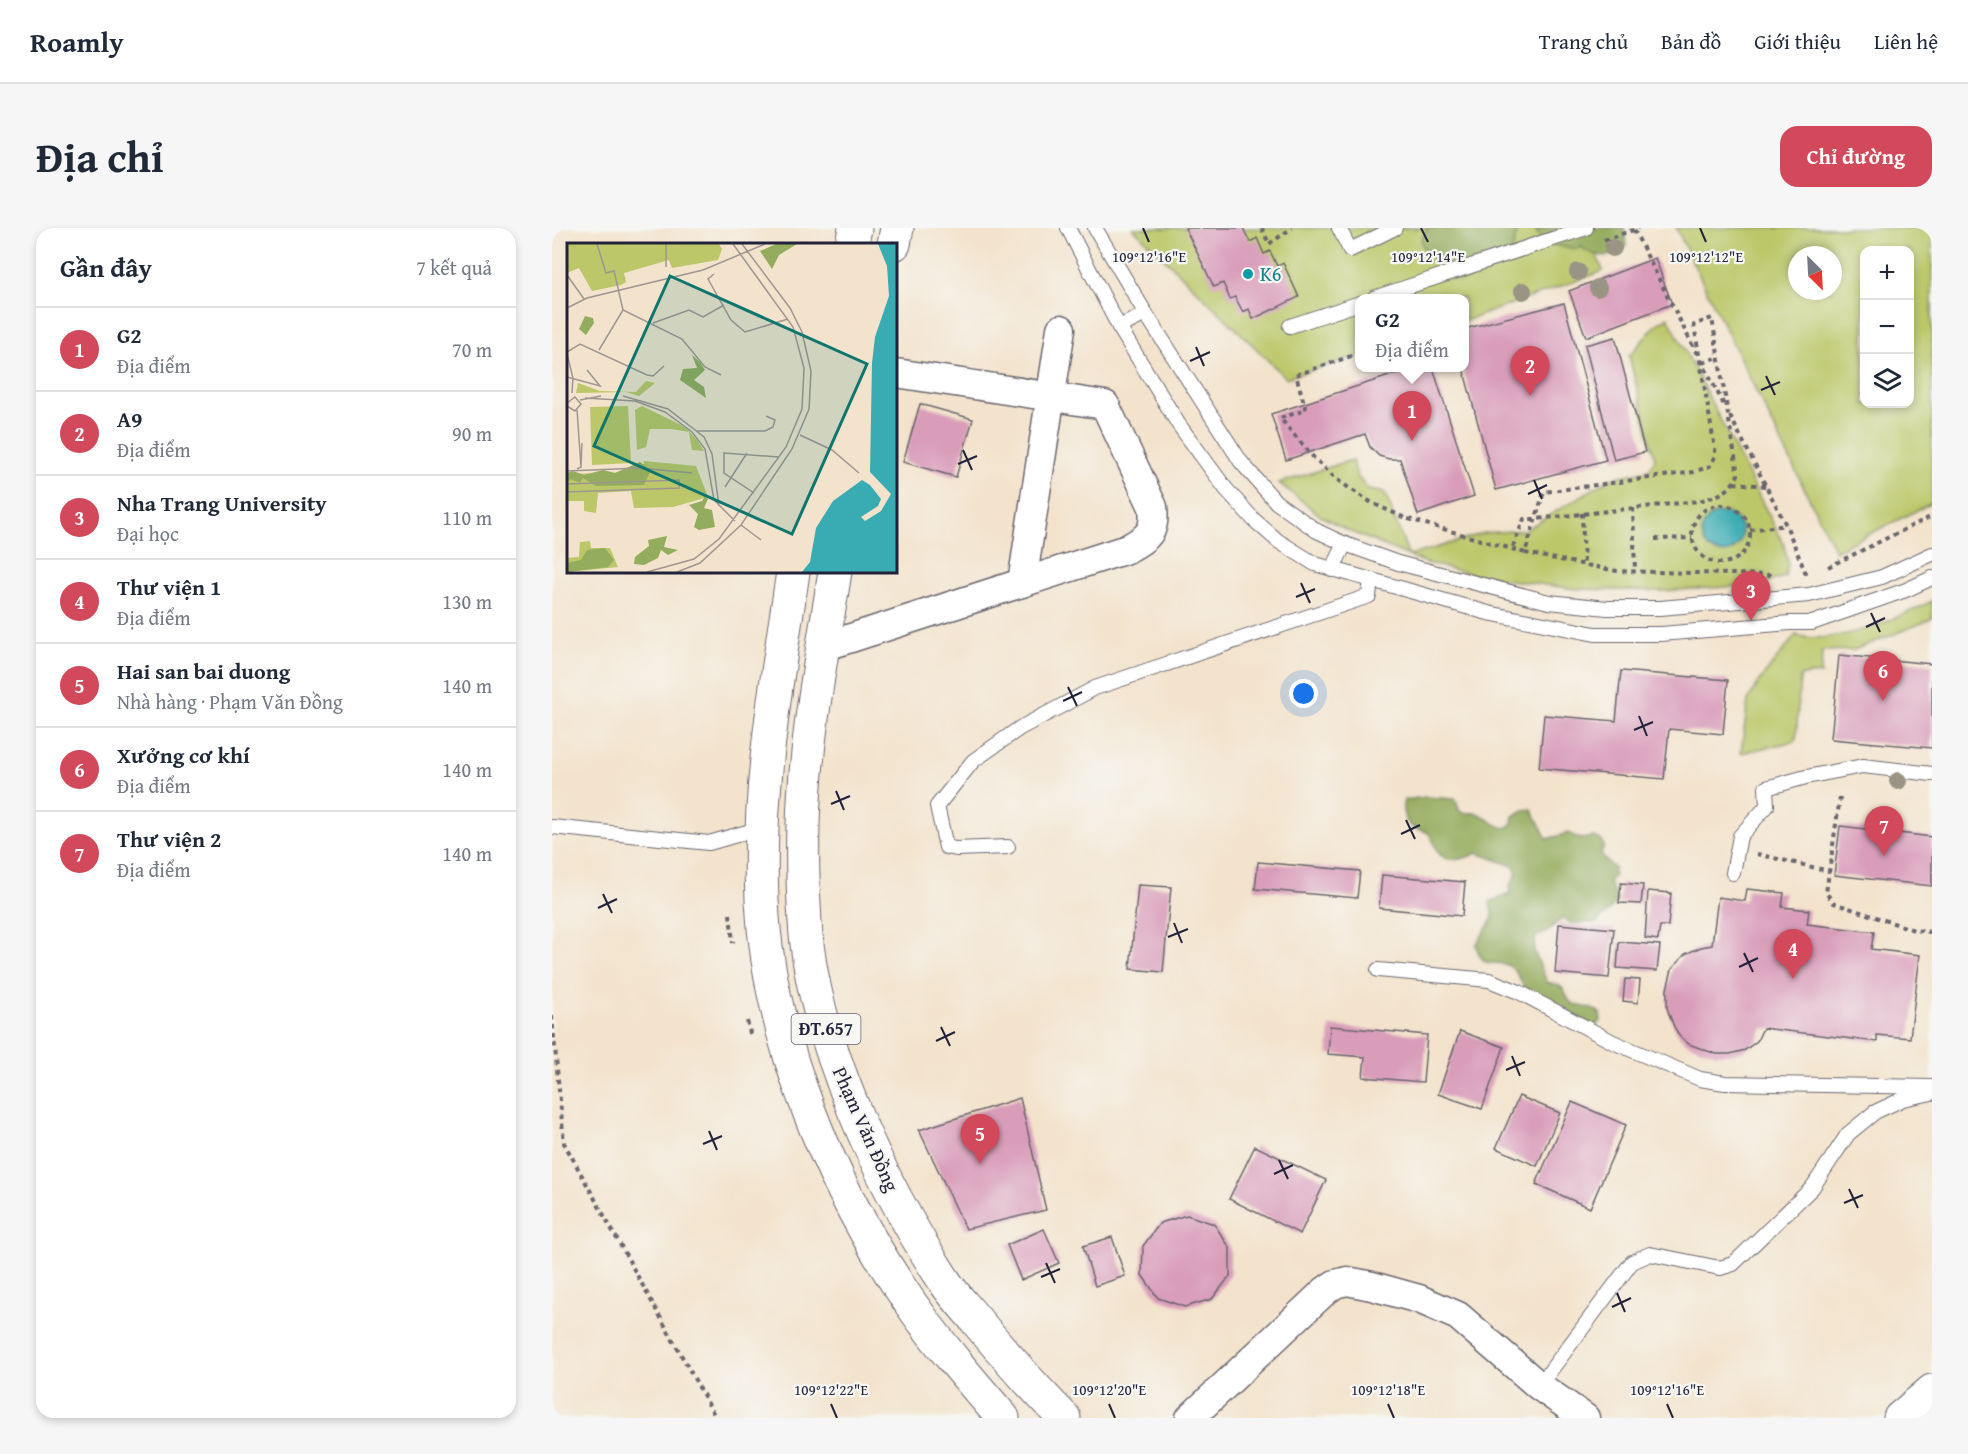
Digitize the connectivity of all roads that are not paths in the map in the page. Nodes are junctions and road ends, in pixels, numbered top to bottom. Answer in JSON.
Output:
{"nodes":[{"id":1,"x":855,"y":228,"type":"edge"},
{"id":2,"x":897,"y":228,"type":"edge"},
{"id":3,"x":1068,"y":228,"type":"edge"},
{"id":4,"x":1095,"y":228,"type":"edge"},
{"id":5,"x":1339,"y":228,"type":"edge"},
{"id":6,"x":1395,"y":228,"type":"edge"},
{"id":7,"x":1586,"y":228,"type":"edge"},
{"id":8,"x":852,"y":243,"type":"edge"},
{"id":9,"x":894,"y":243,"type":"edge"},
{"id":10,"x":1386,"y":294,"type":"edge"},
{"id":11,"x":1355,"y":304,"type":"edge"},
{"id":12,"x":1146,"y":314,"type":"junction"},
{"id":13,"x":1290,"y":326,"type":"dead end"},
{"id":14,"x":1119,"y":327,"type":"junction"},
{"id":15,"x":1061,"y":329,"type":"dead end"},
{"id":16,"x":897,"y":373,"type":"edge"},
{"id":17,"x":1051,"y":397,"type":"junction"},
{"id":18,"x":1345,"y":544,"type":"junction"},
{"id":19,"x":1932,"y":554,"type":"edge"},
{"id":20,"x":1332,"y":570,"type":"junction"},
{"id":21,"x":793,"y":573,"type":"edge"},
{"id":22,"x":835,"y":573,"type":"edge"},
{"id":23,"x":1932,"y":578,"type":"edge"},
{"id":24,"x":1371,"y":580,"type":"junction"},
{"id":25,"x":1022,"y":583,"type":"junction"},
{"id":26,"x":1492,"y":587,"type":"junction"},
{"id":27,"x":1660,"y":608,"type":"junction"},
{"id":28,"x":1488,"y":613,"type":"junction"},
{"id":29,"x":1661,"y":634,"type":"junction"},
{"id":30,"x":823,"y":647,"type":"junction"},
{"id":31,"x":1932,"y":774,"type":"edge"},
{"id":32,"x":552,"y":827,"type":"edge"},
{"id":33,"x":761,"y":828,"type":"junction"},
{"id":34,"x":1008,"y":847,"type":"dead end"},
{"id":35,"x":1733,"y":873,"type":"dead end"},
{"id":36,"x":1378,"y":970,"type":"dead end"},
{"id":37,"x":1932,"y":1087,"type":"edge"},
{"id":38,"x":1932,"y":1093,"type":"edge"},
{"id":39,"x":1539,"y":1386,"type":"junction"},
{"id":40,"x":1932,"y":1391,"type":"edge"},
{"id":41,"x":1003,"y":1418,"type":"edge"},
{"id":42,"x":1064,"y":1418,"type":"edge"},
{"id":43,"x":1190,"y":1418,"type":"edge"},
{"id":44,"x":1585,"y":1418,"type":"edge"},
{"id":45,"x":1900,"y":1418,"type":"edge"}],
"edges":[{"from":1,"to":8,"type":"main road"},
{"from":2,"to":9,"type":"main road"},
{"from":3,"to":14,"type":"lane"},
{"from":4,"to":12,"type":"lane"},
{"from":5,"to":6,"type":"lane"},
{"from":7,"to":10,"type":"lane"},
{"from":11,"to":13,"type":"lane"},
{"from":12,"to":14,"type":"lane"},
{"from":12,"to":18,"type":"lane"},
{"from":14,"to":20,"type":"lane"},
{"from":15,"to":17,"type":"street"},
{"from":16,"to":17,"type":"street"},
{"from":17,"to":25,"type":"street"},
{"from":17,"to":25,"type":"street"},
{"from":18,"to":20,"type":"lane"},
{"from":18,"to":26,"type":"lane"},
{"from":19,"to":27,"type":"lane"},
{"from":20,"to":24,"type":"lane"},
{"from":21,"to":33,"type":"main road","number":"ĐT.657"},
{"from":22,"to":30,"type":"main road","name":"Phạm Văn Đồng","number":"ĐT.657"},
{"from":23,"to":29,"type":"lane"},
{"from":24,"to":28,"type":"lane"},
{"from":24,"to":34,"type":"lane"},
{"from":25,"to":30,"type":"street"},
{"from":26,"to":27,"type":"lane"},
{"from":26,"to":28,"type":"lane"},
{"from":27,"to":29,"type":"lane"},
{"from":28,"to":29,"type":"lane"},
{"from":30,"to":42,"type":"main road","name":"Phạm Văn Đồng","number":"ĐT.657"},
{"from":31,"to":35,"type":"lane"},
{"from":32,"to":33,"type":"lane"},
{"from":33,"to":41,"type":"main road","number":"ĐT.657"},
{"from":36,"to":37,"type":"lane"},
{"from":38,"to":39,"type":"lane"},
{"from":39,"to":43,"type":"street"},
{"from":39,"to":44,"type":"street"},
{"from":40,"to":45,"type":"main road"}]}
